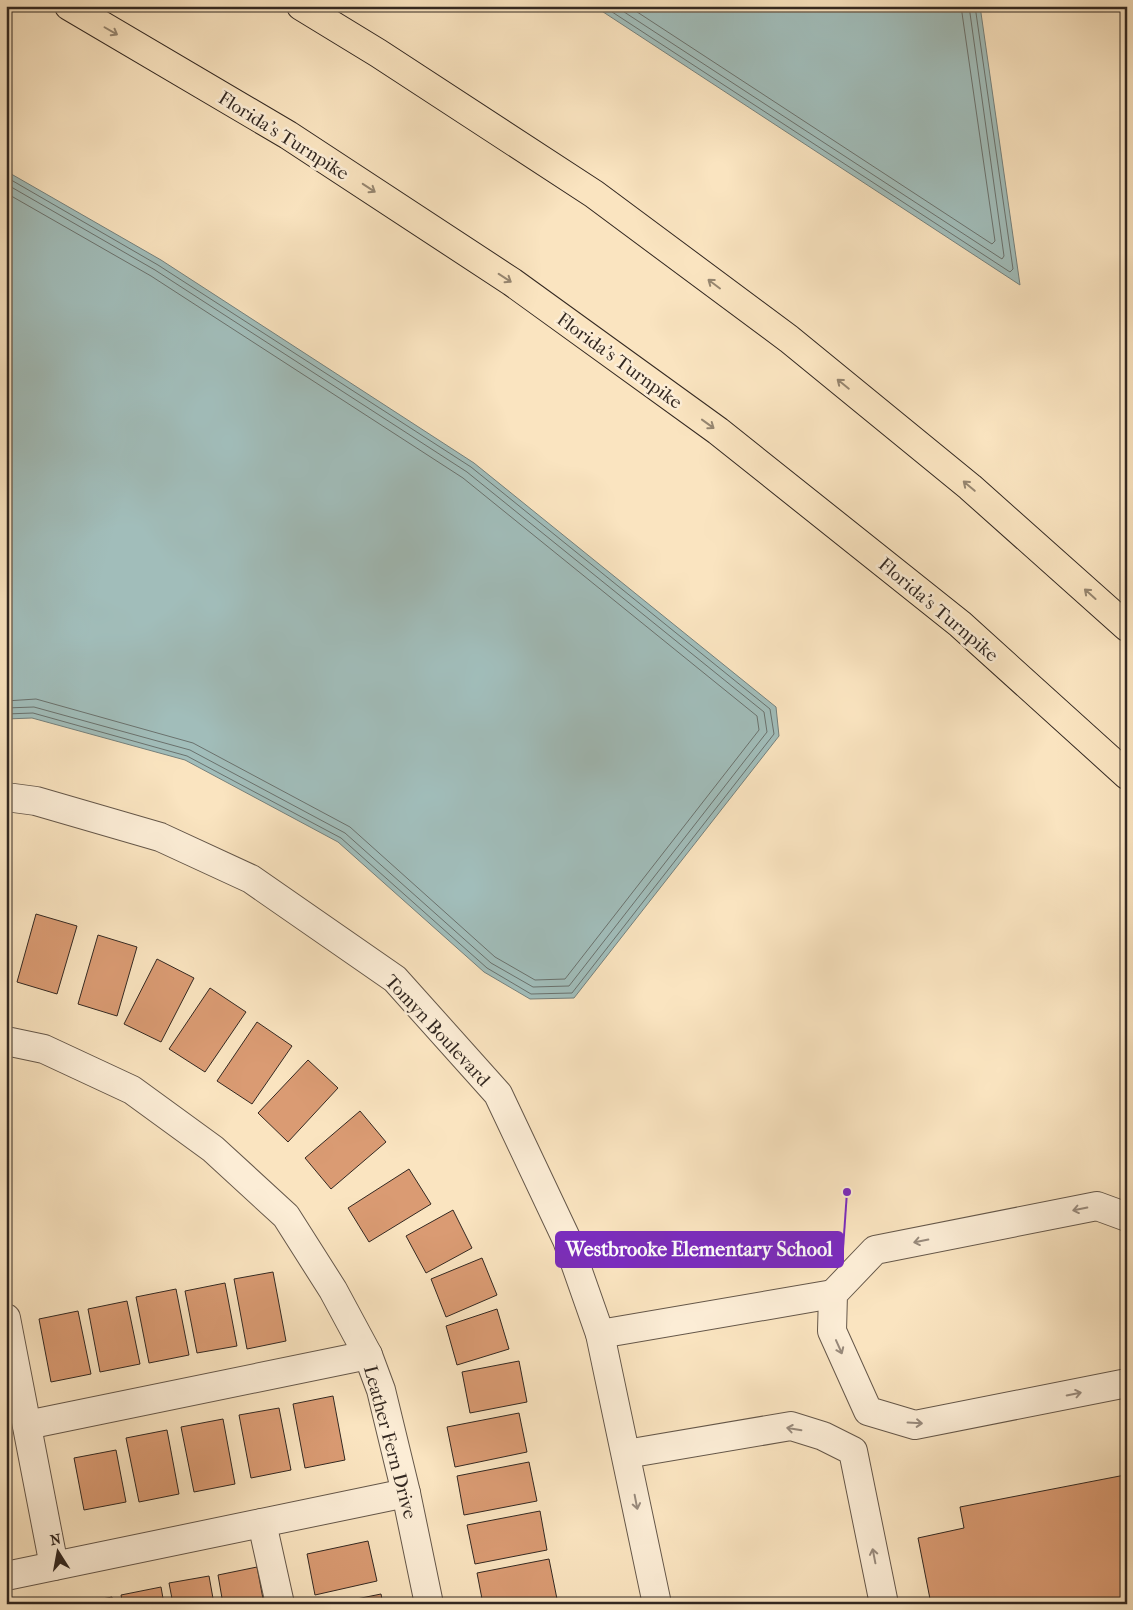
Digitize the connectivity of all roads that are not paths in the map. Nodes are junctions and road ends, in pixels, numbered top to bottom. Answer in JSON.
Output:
{"nodes":[{"id":1,"x":69,"y":6,"type":"edge"},
{"id":2,"x":301,"y":6,"type":"edge"},
{"id":3,"x":1127,"y":627,"type":"edge"},
{"id":4,"x":1127,"y":775,"type":"edge"},
{"id":5,"x":6,"y":796,"type":"edge"},
{"id":6,"x":6,"y":1041,"type":"edge"},
{"id":7,"x":1127,"y":1217,"type":"edge"},
{"id":8,"x":833,"y":1294,"type":"junction"},
{"id":9,"x":6,"y":1318,"type":"edge"},
{"id":10,"x":600,"y":1334,"type":"junction"},
{"id":11,"x":368,"y":1355,"type":"junction"},
{"id":12,"x":1127,"y":1383,"type":"edge"},
{"id":13,"x":868,"y":1411,"type":"junction"},
{"id":14,"x":27,"y":1425,"type":"junction"},
{"id":15,"x":840,"y":1444,"type":"junction"},
{"id":16,"x":626,"y":1454,"type":"junction"},
{"id":17,"x":406,"y":1493,"type":"junction"},
{"id":18,"x":262,"y":1523,"type":"junction"},
{"id":19,"x":54,"y":1566,"type":"junction"},
{"id":20,"x":6,"y":1576,"type":"edge"},
{"id":21,"x":280,"y":1604,"type":"edge"},
{"id":22,"x":429,"y":1604,"type":"edge"},
{"id":23,"x":657,"y":1604,"type":"edge"},
{"id":24,"x":884,"y":1604,"type":"edge"}],
"edges":[{"from":1,"to":4,"type":"highway","name":"Florida's Turnpike","one_way":true},
{"from":3,"to":2,"type":"highway","one_way":true},
{"from":5,"to":10,"type":"street","name":"Tomyn Boulevard"},
{"from":6,"to":11,"type":"street","name":"Leather Fern Drive"},
{"from":7,"to":8,"type":"street","one_way":true},
{"from":8,"to":10,"type":"street"},
{"from":8,"to":13,"type":"street","one_way":true},
{"from":9,"to":14,"type":"street"},
{"from":10,"to":16,"type":"street","name":"Tomyn Boulevard"},
{"from":11,"to":14,"type":"street"},
{"from":11,"to":17,"type":"street","name":"Leather Fern Drive"},
{"from":13,"to":12,"type":"street","one_way":true},
{"from":13,"to":15,"type":"street"},
{"from":14,"to":19,"type":"street"},
{"from":15,"to":16,"type":"street","one_way":true},
{"from":24,"to":15,"type":"street","one_way":true},
{"from":16,"to":23,"type":"street","name":"Tomyn Boulevard","one_way":true},
{"from":17,"to":18,"type":"street"},
{"from":17,"to":22,"type":"street","name":"Leather Fern Drive"},
{"from":18,"to":19,"type":"street"},
{"from":18,"to":21,"type":"street"},
{"from":19,"to":20,"type":"street"}]}
